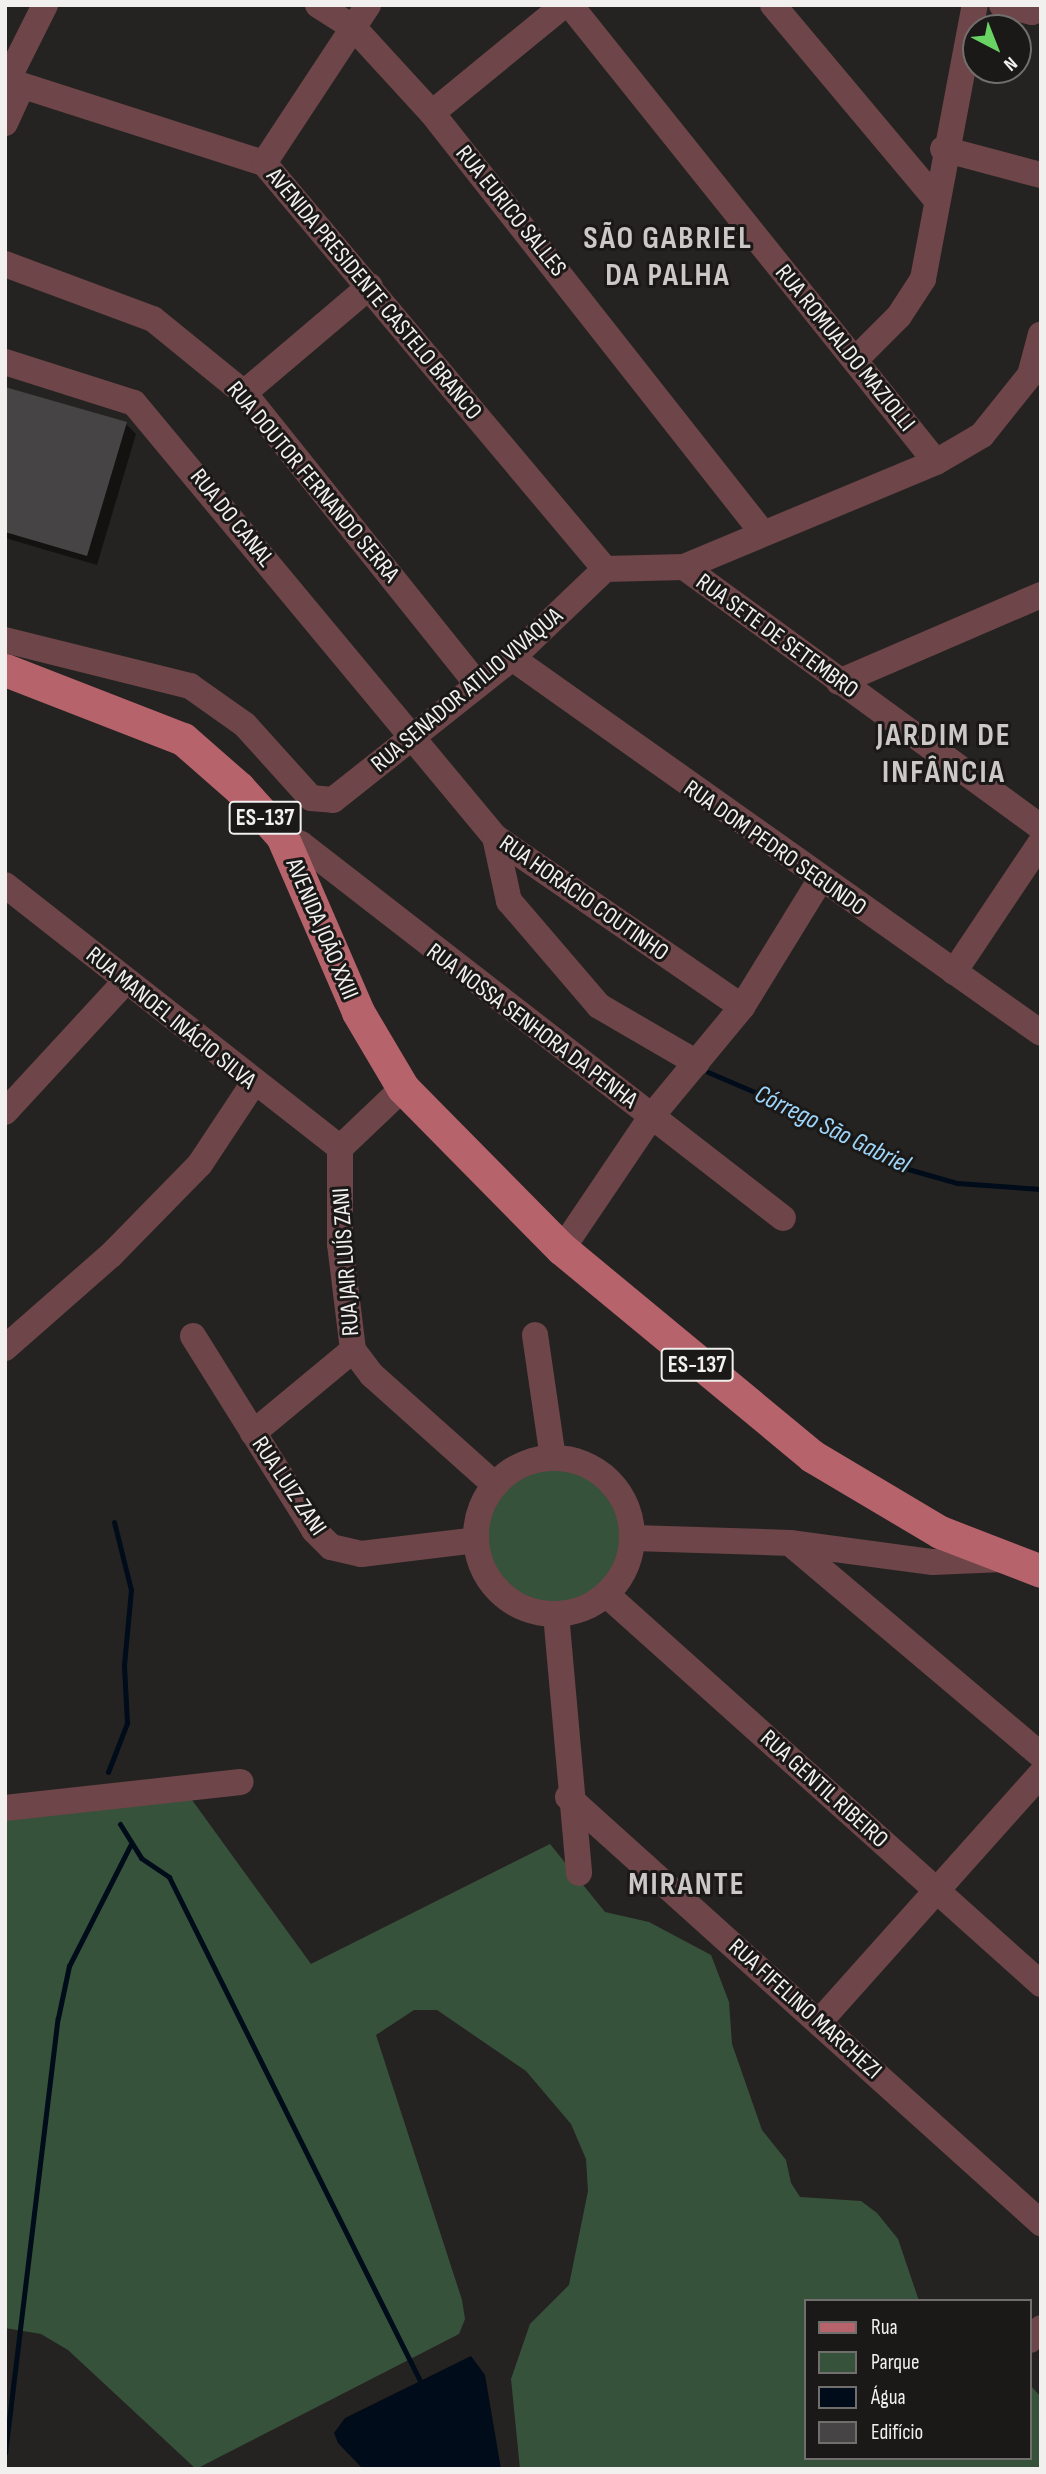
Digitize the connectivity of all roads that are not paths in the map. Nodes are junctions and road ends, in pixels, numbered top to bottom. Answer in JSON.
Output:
{"nodes":[{"id":1,"x":46,"y":5,"type":"edge"},
{"id":2,"x":318,"y":5,"type":"edge"},
{"id":3,"x":368,"y":5,"type":"edge"},
{"id":4,"x":564,"y":5,"type":"edge"},
{"id":5,"x":570,"y":5,"type":"edge"},
{"id":6,"x":773,"y":5,"type":"edge"},
{"id":7,"x":975,"y":5,"type":"edge"},
{"id":8,"x":1002,"y":5,"type":"edge"},
{"id":9,"x":1039,"y":5,"type":"edge"},
{"id":10,"x":354,"y":28,"type":"junction"},
{"id":11,"x":11,"y":83,"type":"edge"},
{"id":12,"x":432,"y":113,"type":"junction"},
{"id":13,"x":5,"y":124,"type":"edge"},
{"id":14,"x":943,"y":149,"type":"junction"},
{"id":15,"x":264,"y":163,"type":"junction"},
{"id":16,"x":1041,"y":175,"type":"edge"},
{"id":17,"x":935,"y":198,"type":"junction"},
{"id":18,"x":5,"y":264,"type":"edge"},
{"id":19,"x":370,"y":286,"type":"junction"},
{"id":20,"x":1041,"y":334,"type":"edge"},
{"id":21,"x":855,"y":360,"type":"junction"},
{"id":22,"x":5,"y":362,"type":"edge"},
{"id":23,"x":1036,"y":378,"type":"edge"},
{"id":24,"x":244,"y":393,"type":"junction"},
{"id":25,"x":936,"y":462,"type":"junction"},
{"id":26,"x":762,"y":532,"type":"junction"},
{"id":27,"x":684,"y":568,"type":"junction"},
{"id":28,"x":605,"y":569,"type":"junction"},
{"id":29,"x":1041,"y":595,"type":"edge"},
{"id":30,"x":5,"y":640,"type":"edge"},
{"id":31,"x":512,"y":658,"type":"junction"},
{"id":32,"x":5,"y":670,"type":"edge"},
{"id":33,"x":839,"y":682,"type":"junction"},
{"id":34,"x":478,"y":685,"type":"junction"},
{"id":35,"x":413,"y":740,"type":"junction"},
{"id":36,"x":1041,"y":827,"type":"edge"},
{"id":37,"x":282,"y":836,"type":"junction"},
{"id":38,"x":495,"y":837,"type":"junction"},
{"id":39,"x":1041,"y":842,"type":"edge"},
{"id":40,"x":819,"y":882,"type":"junction"},
{"id":41,"x":5,"y":886,"type":"edge"},
{"id":42,"x":954,"y":972,"type":"junction"},
{"id":43,"x":126,"y":981,"type":"junction"},
{"id":44,"x":742,"y":1007,"type":"junction"},
{"id":45,"x":1041,"y":1033,"type":"edge"},
{"id":46,"x":697,"y":1063,"type":"junction"},
{"id":47,"x":253,"y":1084,"type":"junction"},
{"id":48,"x":403,"y":1088,"type":"junction"},
{"id":49,"x":5,"y":1112,"type":"edge"},
{"id":50,"x":651,"y":1117,"type":"junction"},
{"id":51,"x":340,"y":1148,"type":"junction"},
{"id":52,"x":783,"y":1218,"type":"dead end"},
{"id":53,"x":562,"y":1249,"type":"junction"},
{"id":54,"x":535,"y":1335,"type":"dead end"},
{"id":55,"x":193,"y":1336,"type":"dead end"},
{"id":56,"x":5,"y":1348,"type":"edge"},
{"id":57,"x":353,"y":1350,"type":"junction"},
{"id":58,"x":253,"y":1433,"type":"junction"},
{"id":59,"x":553,"y":1458,"type":"junction"},
{"id":60,"x":495,"y":1485,"type":"junction"},
{"id":61,"x":633,"y":1538,"type":"junction"},
{"id":62,"x":476,"y":1540,"type":"junction"},
{"id":63,"x":789,"y":1544,"type":"junction"},
{"id":64,"x":1008,"y":1559,"type":"junction"},
{"id":65,"x":1041,"y":1571,"type":"edge"},
{"id":66,"x":607,"y":1595,"type":"junction"},
{"id":67,"x":556,"y":1614,"type":"junction"},
{"id":68,"x":1041,"y":1755,"type":"edge"},
{"id":69,"x":1041,"y":1774,"type":"edge"},
{"id":70,"x":242,"y":1782,"type":"dead end"},
{"id":71,"x":568,"y":1797,"type":"junction"},
{"id":72,"x":5,"y":1808,"type":"edge"},
{"id":73,"x":579,"y":1872,"type":"dead end"},
{"id":74,"x":936,"y":1891,"type":"junction"},
{"id":75,"x":1041,"y":1984,"type":"edge"},
{"id":76,"x":820,"y":2021,"type":"junction"},
{"id":77,"x":1041,"y":2223,"type":"edge"}],
"edges":[{"from":1,"to":11,"type":"street"},
{"from":2,"to":10,"type":"street","name":"RUA EURICO SALLES"},
{"from":3,"to":10,"type":"street"},
{"from":4,"to":12,"type":"street"},
{"from":5,"to":21,"type":"street","name":"RUA ROMUALDO MAZIOLLI"},
{"from":6,"to":17,"type":"street"},
{"from":7,"to":14,"type":"street"},
{"from":8,"to":9,"type":"street"},
{"from":10,"to":12,"type":"street","name":"RUA EURICO SALLES"},
{"from":10,"to":15,"type":"street"},
{"from":11,"to":13,"type":"street"},
{"from":11,"to":15,"type":"street","name":"AVENIDA PRESIDENTE CASTELO BRANCO"},
{"from":12,"to":26,"type":"street","name":"RUA EURICO SALLES"},
{"from":14,"to":16,"type":"street"},
{"from":14,"to":17,"type":"street"},
{"from":15,"to":19,"type":"street","name":"AVENIDA PRESIDENTE CASTELO BRANCO"},
{"from":17,"to":21,"type":"street"},
{"from":18,"to":24,"type":"street","name":"RUA DOUTOR FERNANDO SERRA"},
{"from":19,"to":24,"type":"street"},
{"from":19,"to":28,"type":"street","name":"AVENIDA PRESIDENTE CASTELO BRANCO"},
{"from":20,"to":23,"type":"street"},
{"from":21,"to":25,"type":"street","name":"RUA ROMUALDO MAZIOLLI"},
{"from":22,"to":35,"type":"street","name":"RUA DO CANAL"},
{"from":23,"to":25,"type":"street"},
{"from":24,"to":34,"type":"street","name":"RUA DOUTOR FERNANDO SERRA"},
{"from":25,"to":26,"type":"street"},
{"from":26,"to":27,"type":"street"},
{"from":27,"to":28,"type":"street"},
{"from":27,"to":33,"type":"street","name":"RUA SETE DE SETEMBRO"},
{"from":28,"to":31,"type":"street","name":"RUA SENADOR ATILIO VIVAQUA"},
{"from":29,"to":33,"type":"street"},
{"from":30,"to":35,"type":"street","name":"RUA SENADOR ATILIO VIVAQUA"},
{"from":31,"to":34,"type":"street","name":"RUA SENADOR ATILIO VIVAQUA"},
{"from":31,"to":40,"type":"street","name":"RUA DOM PEDRO SEGUNDO"},
{"from":32,"to":37,"type":"main road","name":"AVENIDA JOÃO XXIII","number":"ES-137"},
{"from":33,"to":36,"type":"street","name":"RUA SETE DE SETEMBRO"},
{"from":34,"to":35,"type":"street","name":"RUA SENADOR ATILIO VIVAQUA"},
{"from":35,"to":38,"type":"street","name":"RUA HORÁCIO COUTINHO"},
{"from":37,"to":48,"type":"main road","name":"AVENIDA JOÃO XXIII","number":"ES-137"},
{"from":37,"to":50,"type":"street","name":"RUA NOSSA SENHORA DA PENHA"},
{"from":38,"to":44,"type":"street","name":"RUA HORÁCIO COUTINHO"},
{"from":38,"to":46,"type":"street"},
{"from":39,"to":42,"type":"street"},
{"from":40,"to":42,"type":"street","name":"RUA DOM PEDRO SEGUNDO"},
{"from":40,"to":44,"type":"street"},
{"from":41,"to":43,"type":"street","name":"RUA MANOEL INÁCIO SILVA"},
{"from":42,"to":45,"type":"street","name":"RUA DOM PEDRO SEGUNDO"},
{"from":43,"to":47,"type":"street","name":"RUA MANOEL INÁCIO SILVA"},
{"from":43,"to":49,"type":"street"},
{"from":44,"to":46,"type":"street"},
{"from":46,"to":50,"type":"street"},
{"from":47,"to":51,"type":"street","name":"RUA MANOEL INÁCIO SILVA"},
{"from":47,"to":56,"type":"street"},
{"from":48,"to":51,"type":"street"},
{"from":48,"to":53,"type":"main road","number":"ES-137"},
{"from":50,"to":52,"type":"street","name":"RUA NOSSA SENHORA DA PENHA"},
{"from":50,"to":53,"type":"street"},
{"from":51,"to":57,"type":"street","name":"RUA JAIR LUÍS ZANI"},
{"from":53,"to":64,"type":"main road","number":"ES-137"},
{"from":54,"to":59,"type":"street"},
{"from":55,"to":58,"type":"street","name":"RUA LUIZ ZANI"},
{"from":57,"to":58,"type":"street"},
{"from":57,"to":60,"type":"street","name":"RUA JAIR LUÍS ZANI"},
{"from":58,"to":62,"type":"street","name":"RUA LUIZ ZANI"},
{"from":59,"to":60,"type":"street"},
{"from":59,"to":61,"type":"street"},
{"from":60,"to":62,"type":"street"},
{"from":61,"to":63,"type":"street"},
{"from":61,"to":66,"type":"street"},
{"from":62,"to":67,"type":"street"},
{"from":63,"to":64,"type":"street"},
{"from":63,"to":68,"type":"street"},
{"from":64,"to":65,"type":"main road","number":"ES-137"},
{"from":66,"to":67,"type":"street"},
{"from":66,"to":74,"type":"street","name":"RUA GENTIL RIBEIRO"},
{"from":67,"to":71,"type":"street"},
{"from":69,"to":74,"type":"street"},
{"from":70,"to":72,"type":"street"},
{"from":71,"to":73,"type":"street"},
{"from":71,"to":76,"type":"street","name":"RUA FIFELINO MARCHEZI"},
{"from":74,"to":75,"type":"street","name":"RUA GENTIL RIBEIRO"},
{"from":74,"to":76,"type":"street"},
{"from":76,"to":77,"type":"street","name":"RUA FIFELINO MARCHEZI"}]}
